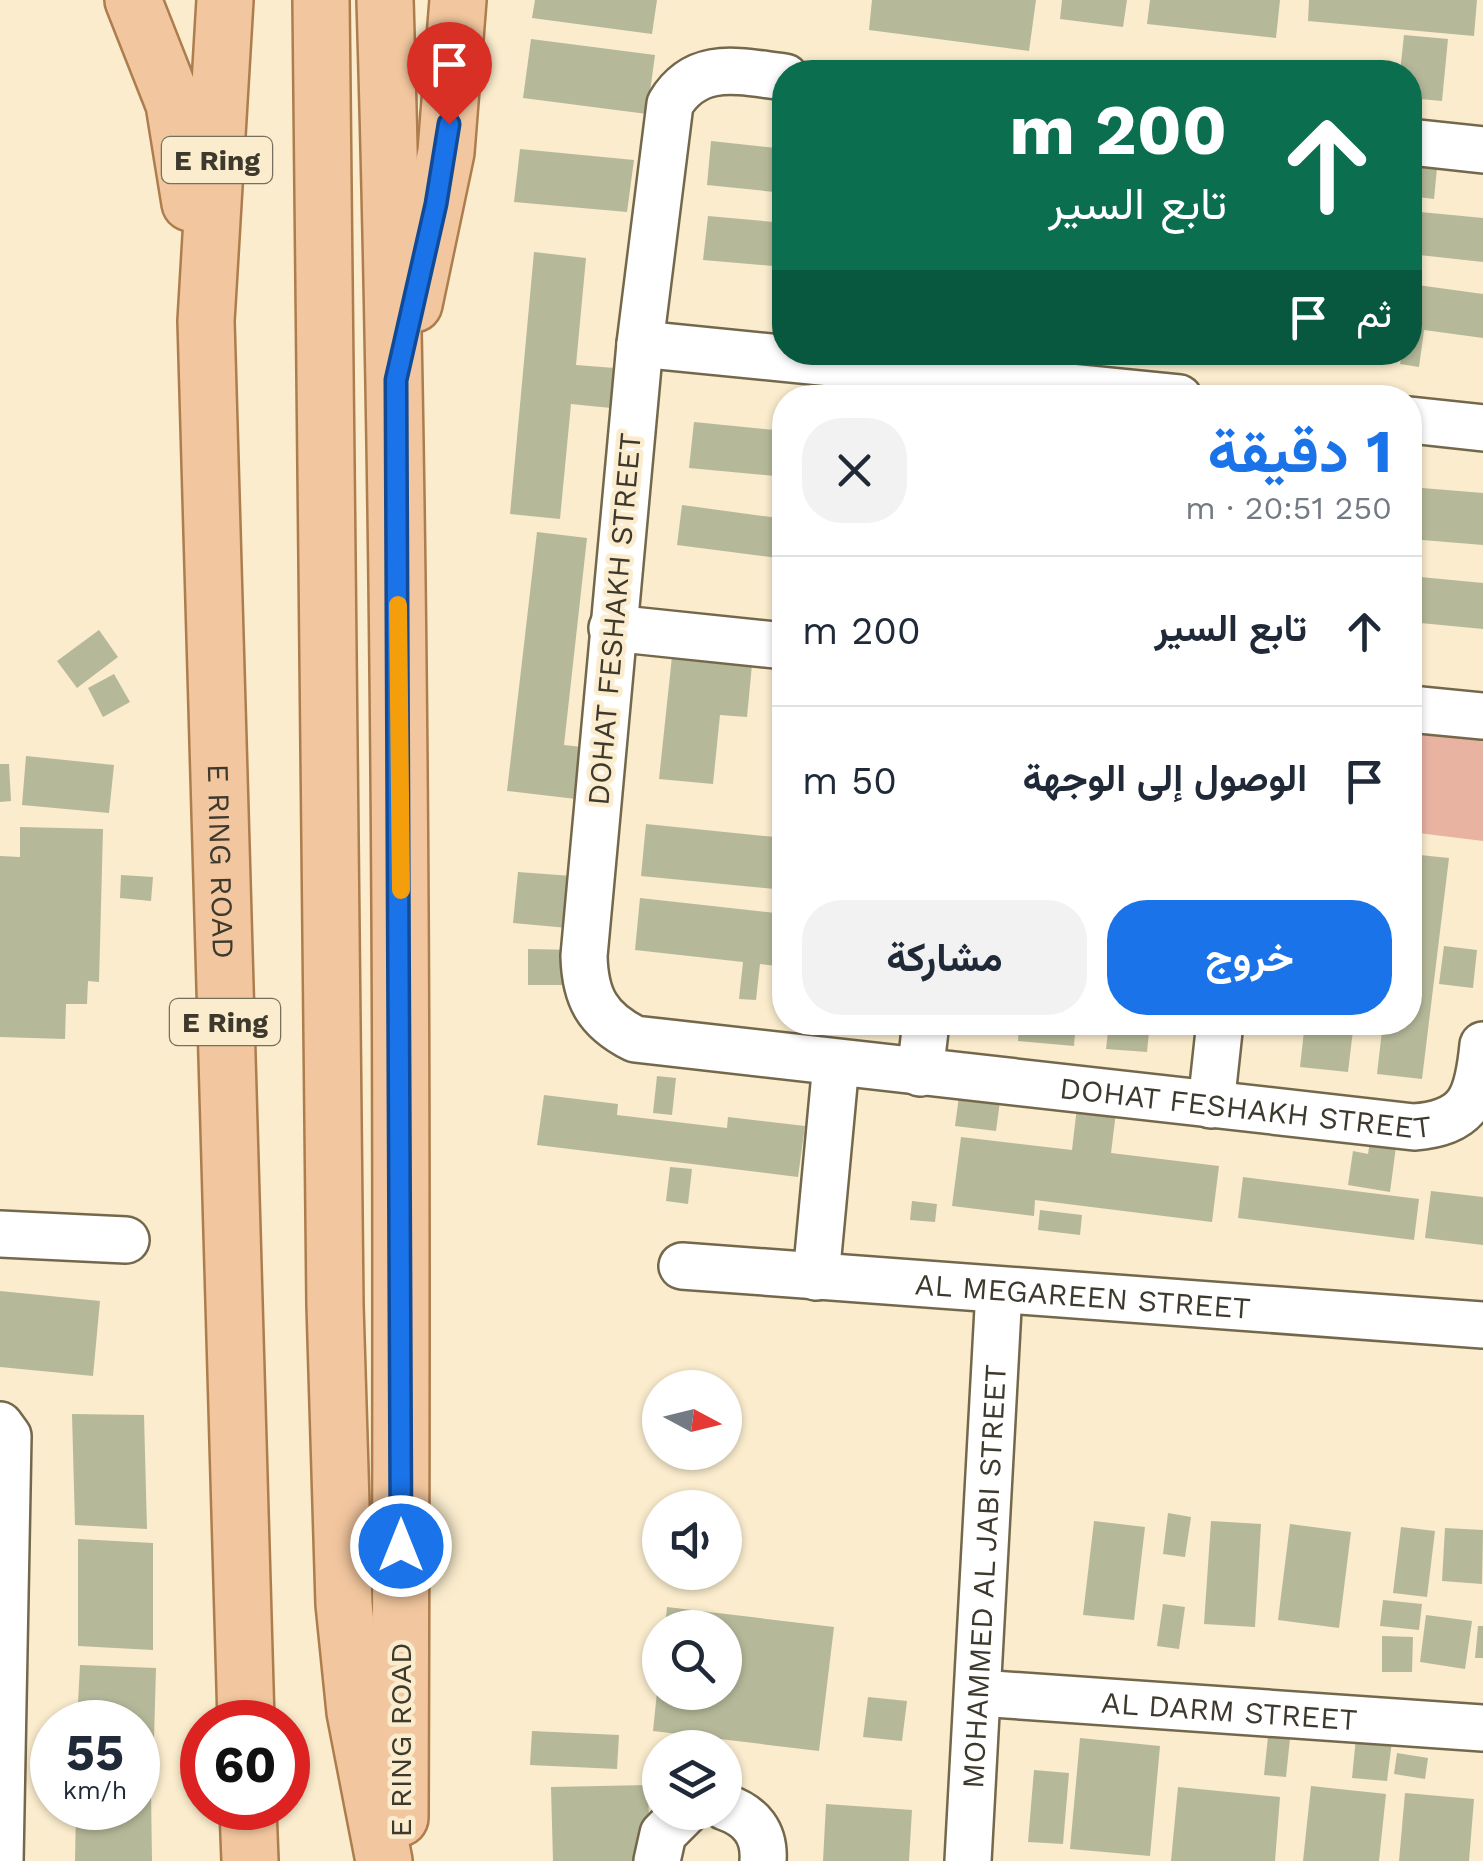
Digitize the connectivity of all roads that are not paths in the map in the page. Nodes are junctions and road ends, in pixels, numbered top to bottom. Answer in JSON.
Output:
{"nodes":[{"id":1,"x":133,"y":0,"type":"edge"},
{"id":2,"x":225,"y":0,"type":"edge"},
{"id":3,"x":321,"y":0,"type":"edge"},
{"id":4,"x":385,"y":0,"type":"edge"},
{"id":5,"x":458,"y":0,"type":"edge"},
{"id":6,"x":772,"y":75,"type":"edge"},
{"id":7,"x":1422,"y":143,"type":"edge"},
{"id":8,"x":1483,"y":150,"type":"edge"},
{"id":9,"x":206,"y":321,"type":"junction"},
{"id":10,"x":640,"y":344,"type":"junction"},
{"id":11,"x":772,"y":357,"type":"edge"},
{"id":12,"x":850,"y":365,"type":"edge"},
{"id":13,"x":396,"y":380,"type":"junction"},
{"id":14,"x":1050,"y":385,"type":"edge"},
{"id":15,"x":1422,"y":421,"type":"edge"},
{"id":16,"x":1483,"y":428,"type":"edge"},
{"id":17,"x":612,"y":628,"type":"junction"},
{"id":18,"x":772,"y":645,"type":"edge"},
{"id":19,"x":1422,"y":710,"type":"edge"},
{"id":20,"x":1483,"y":716,"type":"edge"},
{"id":21,"x":924,"y":1035,"type":"edge"},
{"id":22,"x":1219,"y":1035,"type":"edge"},
{"id":23,"x":1483,"y":1045,"type":"edge"},
{"id":24,"x":836,"y":1063,"type":"junction"},
{"id":25,"x":920,"y":1072,"type":"junction"},
{"id":26,"x":1211,"y":1105,"type":"junction"},
{"id":27,"x":0,"y":1234,"type":"edge"},
{"id":28,"x":126,"y":1240,"type":"dead end"},
{"id":29,"x":682,"y":1266,"type":"dead end"},
{"id":30,"x":816,"y":1278,"type":"junction"},
{"id":31,"x":999,"y":1290,"type":"junction"},
{"id":32,"x":1483,"y":1324,"type":"edge"},
{"id":33,"x":0,"y":1425,"type":"edge"},
{"id":34,"x":978,"y":1693,"type":"junction"},
{"id":35,"x":245,"y":1700,"type":"edge"},
{"id":36,"x":1483,"y":1728,"type":"edge"},
{"id":37,"x":742,"y":1817,"type":"edge"},
{"id":38,"x":249,"y":1830,"type":"edge"},
{"id":39,"x":667,"y":1830,"type":"edge"},
{"id":40,"x":0,"y":1861,"type":"edge"},
{"id":41,"x":250,"y":1861,"type":"edge"},
{"id":42,"x":384,"y":1861,"type":"edge"},
{"id":43,"x":400,"y":1861,"type":"edge"},
{"id":44,"x":657,"y":1861,"type":"edge"},
{"id":45,"x":763,"y":1861,"type":"edge"},
{"id":46,"x":968,"y":1861,"type":"edge"}],
"edges":[{"from":1,"to":9,"type":"main road"},
{"from":2,"to":9,"type":"main road","name":"E RING ROAD","number":"E Ring"},
{"from":3,"to":42,"type":"main road"},
{"from":4,"to":13,"type":"main road","name":"E RING ROAD"},
{"from":5,"to":13,"type":"main road"},
{"from":6,"to":10,"type":"street","name":"DOHAT FESHAKH STREET"},
{"from":7,"to":8,"type":"street"},
{"from":9,"to":35,"type":"main road","name":"E RING ROAD","number":"E Ring"},
{"from":10,"to":11,"type":"street"},
{"from":10,"to":17,"type":"street","name":"DOHAT FESHAKH STREET"},
{"from":12,"to":14,"type":"street"},
{"from":13,"to":43,"type":"main road","name":"E RING ROAD"},
{"from":15,"to":16,"type":"street"},
{"from":17,"to":18,"type":"street"},
{"from":17,"to":24,"type":"street","name":"DOHAT FESHAKH STREET"},
{"from":19,"to":20,"type":"street"},
{"from":21,"to":25,"type":"street"},
{"from":22,"to":26,"type":"street"},
{"from":23,"to":26,"type":"street","name":"DOHAT FESHAKH STREET"},
{"from":24,"to":25,"type":"street","name":"DOHAT FESHAKH STREET"},
{"from":24,"to":30,"type":"street"},
{"from":25,"to":26,"type":"street","name":"DOHAT FESHAKH STREET"},
{"from":27,"to":28,"type":"street"},
{"from":29,"to":30,"type":"street","name":"AL MEGAREEN STREET"},
{"from":30,"to":31,"type":"street","name":"AL MEGAREEN STREET"},
{"from":31,"to":32,"type":"street","name":"AL MEGAREEN STREET"},
{"from":31,"to":34,"type":"street","name":"MOHAMMED AL JABI STREET"},
{"from":33,"to":40,"type":"street"},
{"from":34,"to":36,"type":"street","name":"AL DARM STREET"},
{"from":34,"to":46,"type":"street","name":"MOHAMMED AL JABI STREET"},
{"from":37,"to":45,"type":"street"},
{"from":38,"to":41,"type":"main road"},
{"from":39,"to":44,"type":"street"}]}
